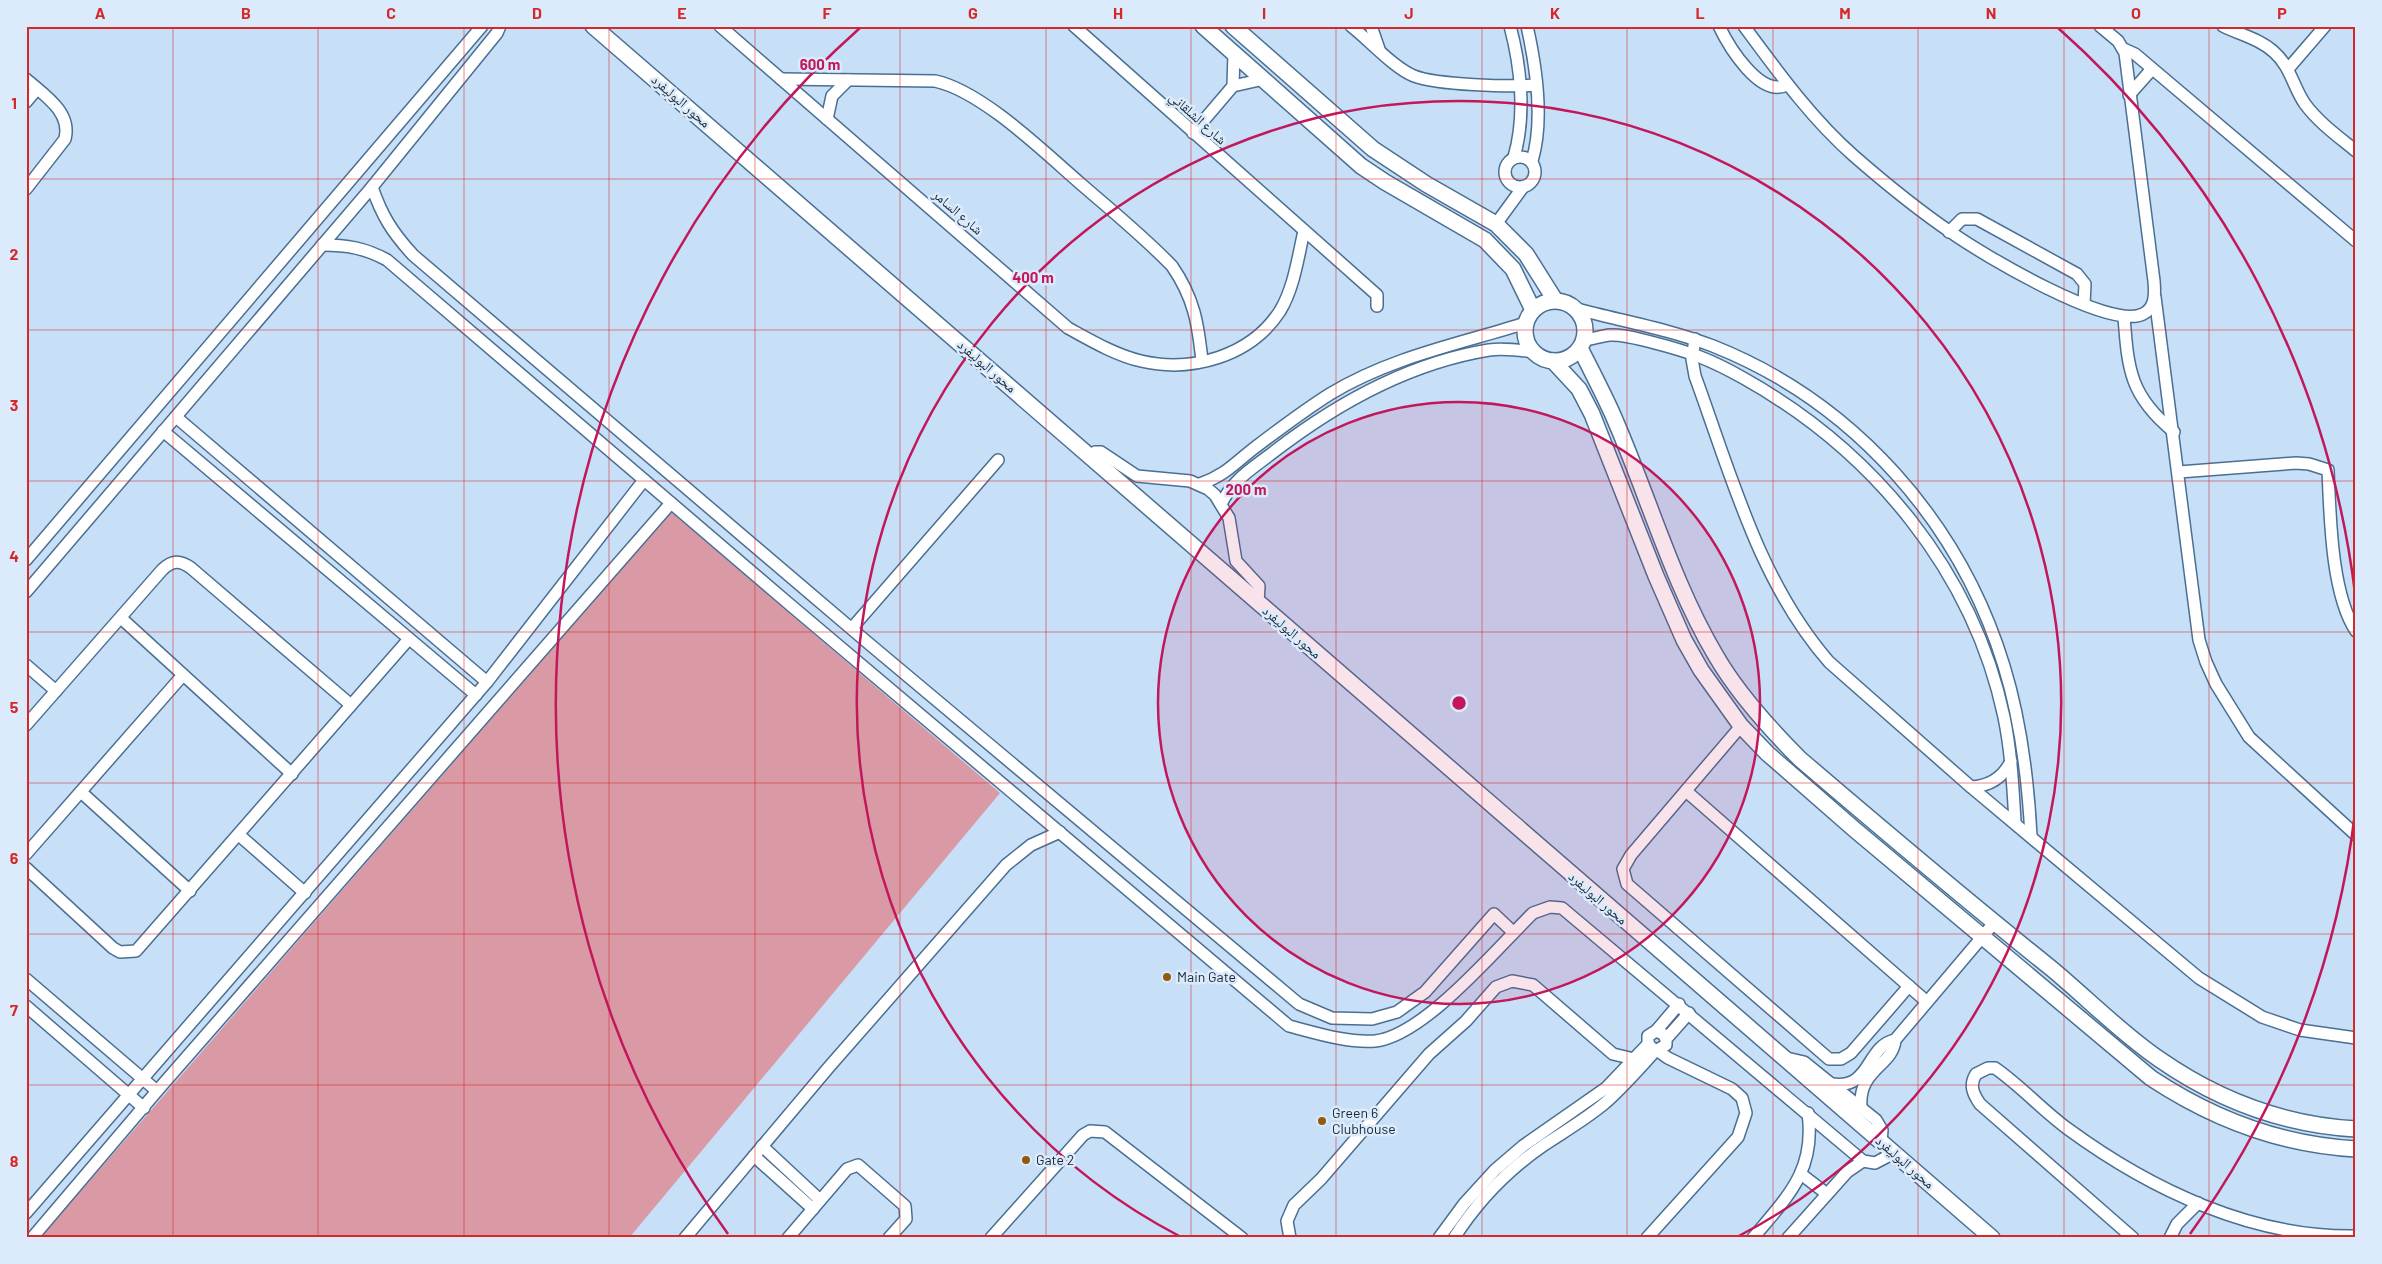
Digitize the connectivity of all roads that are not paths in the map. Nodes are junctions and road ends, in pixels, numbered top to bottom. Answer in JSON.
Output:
{"nodes":[{"id":1,"x":482,"y":26,"type":"edge"},
{"id":2,"x":500,"y":26,"type":"edge"},
{"id":3,"x":593,"y":26,"type":"edge"},
{"id":4,"x":720,"y":26,"type":"edge"},
{"id":5,"x":1074,"y":26,"type":"edge"},
{"id":6,"x":1203,"y":26,"type":"edge"},
{"id":7,"x":1233,"y":26,"type":"edge"},
{"id":8,"x":1351,"y":26,"type":"edge"},
{"id":9,"x":1371,"y":26,"type":"edge"},
{"id":10,"x":1510,"y":26,"type":"edge"},
{"id":11,"x":1527,"y":26,"type":"edge"},
{"id":12,"x":1718,"y":26,"type":"edge"},
{"id":13,"x":1744,"y":26,"type":"edge"},
{"id":14,"x":2100,"y":26,"type":"edge"},
{"id":15,"x":2223,"y":26,"type":"edge"},
{"id":16,"x":2324,"y":26,"type":"edge"},
{"id":17,"x":1379,"y":49,"type":"junction"},
{"id":18,"x":2124,"y":49,"type":"junction"},
{"id":19,"x":1234,"y":53,"type":"junction"},
{"id":20,"x":2152,"y":69,"type":"junction"},
{"id":21,"x":2288,"y":69,"type":"junction"},
{"id":22,"x":26,"y":79,"type":"edge"},
{"id":23,"x":781,"y":79,"type":"junction"},
{"id":24,"x":1264,"y":79,"type":"junction"},
{"id":25,"x":848,"y":80,"type":"junction"},
{"id":26,"x":1536,"y":85,"type":"junction"},
{"id":27,"x":1787,"y":85,"type":"junction"},
{"id":28,"x":1233,"y":86,"type":"junction"},
{"id":29,"x":1520,"y":86,"type":"junction"},
{"id":30,"x":37,"y":89,"type":"junction"},
{"id":31,"x":2129,"y":95,"type":"junction"},
{"id":32,"x":26,"y":102,"type":"edge"},
{"id":33,"x":827,"y":119,"type":"junction"},
{"id":34,"x":1193,"y":133,"type":"junction"},
{"id":35,"x":2356,"y":151,"type":"edge"},
{"id":36,"x":1514,"y":157,"type":"junction"},
{"id":37,"x":1532,"y":161,"type":"junction"},
{"id":38,"x":372,"y":187,"type":"junction"},
{"id":39,"x":1523,"y":187,"type":"junction"},
{"id":40,"x":26,"y":189,"type":"edge"},
{"id":41,"x":1496,"y":224,"type":"junction"},
{"id":42,"x":1304,"y":231,"type":"junction"},
{"id":43,"x":1950,"y":232,"type":"junction"},
{"id":44,"x":2356,"y":241,"type":"edge"},
{"id":45,"x":322,"y":245,"type":"junction"},
{"id":46,"x":2155,"y":293,"type":"junction"},
{"id":47,"x":1555,"y":300,"type":"junction"},
{"id":48,"x":2084,"y":304,"type":"junction"},
{"id":49,"x":1377,"y":306,"type":"dead end"},
{"id":50,"x":1577,"y":309,"type":"junction"},
{"id":51,"x":1530,"y":316,"type":"junction"},
{"id":52,"x":2124,"y":317,"type":"junction"},
{"id":53,"x":1695,"y":339,"type":"junction"},
{"id":54,"x":212,"y":342,"type":"junction"},
{"id":55,"x":1582,"y":344,"type":"junction"},
{"id":56,"x":1534,"y":352,"type":"junction"},
{"id":57,"x":1692,"y":352,"type":"junction"},
{"id":58,"x":227,"y":356,"type":"junction"},
{"id":59,"x":1202,"y":361,"type":"junction"},
{"id":60,"x":1553,"y":361,"type":"junction"},
{"id":61,"x":176,"y":417,"type":"junction"},
{"id":62,"x":163,"y":432,"type":"junction"},
{"id":63,"x":2174,"y":432,"type":"junction"},
{"id":64,"x":1089,"y":458,"type":"junction"},
{"id":65,"x":998,"y":460,"type":"dead end"},
{"id":66,"x":2179,"y":472,"type":"junction"},
{"id":67,"x":644,"y":480,"type":"junction"},
{"id":68,"x":1200,"y":484,"type":"junction"},
{"id":69,"x":671,"y":503,"type":"junction"},
{"id":70,"x":1221,"y":504,"type":"junction"},
{"id":71,"x":26,"y":560,"type":"edge"},
{"id":72,"x":26,"y":592,"type":"edge"},
{"id":73,"x":1258,"y":603,"type":"junction"},
{"id":74,"x":121,"y":618,"type":"junction"},
{"id":75,"x":852,"y":628,"type":"junction"},
{"id":76,"x":2356,"y":631,"type":"edge"},
{"id":77,"x":408,"y":640,"type":"junction"},
{"id":78,"x":26,"y":666,"type":"edge"},
{"id":79,"x":183,"y":675,"type":"junction"},
{"id":80,"x":487,"y":682,"type":"junction"},
{"id":81,"x":56,"y":691,"type":"junction"},
{"id":82,"x":476,"y":695,"type":"junction"},
{"id":83,"x":352,"y":705,"type":"junction"},
{"id":84,"x":26,"y":724,"type":"edge"},
{"id":85,"x":1741,"y":726,"type":"junction"},
{"id":86,"x":2011,"y":761,"type":"junction"},
{"id":87,"x":292,"y":774,"type":"junction"},
{"id":88,"x":1971,"y":787,"type":"junction"},
{"id":89,"x":1686,"y":791,"type":"junction"},
{"id":90,"x":81,"y":792,"type":"junction"},
{"id":91,"x":2015,"y":822,"type":"junction"},
{"id":92,"x":1060,"y":832,"type":"junction"},
{"id":93,"x":239,"y":835,"type":"junction"},
{"id":94,"x":2356,"y":835,"type":"edge"},
{"id":95,"x":2031,"y":836,"type":"junction"},
{"id":96,"x":26,"y":854,"type":"edge"},
{"id":97,"x":26,"y":868,"type":"edge"},
{"id":98,"x":190,"y":891,"type":"junction"},
{"id":99,"x":305,"y":893,"type":"junction"},
{"id":100,"x":1994,"y":923,"type":"junction"},
{"id":101,"x":1513,"y":932,"type":"junction"},
{"id":102,"x":1982,"y":937,"type":"junction"},
{"id":103,"x":26,"y":979,"type":"edge"},
{"id":104,"x":1909,"y":986,"type":"junction"},
{"id":105,"x":1927,"y":1002,"type":"junction"},
{"id":106,"x":1679,"y":1004,"type":"junction"},
{"id":107,"x":26,"y":1006,"type":"edge"},
{"id":108,"x":1689,"y":1013,"type":"junction"},
{"id":109,"x":2356,"y":1038,"type":"edge"},
{"id":110,"x":1659,"y":1046,"type":"junction"},
{"id":111,"x":1613,"y":1054,"type":"junction"},
{"id":112,"x":1782,"y":1057,"type":"junction"},
{"id":113,"x":1634,"y":1059,"type":"junction"},
{"id":114,"x":1878,"y":1059,"type":"junction"},
{"id":115,"x":1621,"y":1074,"type":"junction"},
{"id":116,"x":143,"y":1079,"type":"junction"},
{"id":117,"x":1832,"y":1084,"type":"junction"},
{"id":118,"x":157,"y":1091,"type":"junction"},
{"id":119,"x":128,"y":1095,"type":"junction"},
{"id":120,"x":1600,"y":1100,"type":"junction"},
{"id":121,"x":1861,"y":1107,"type":"junction"},
{"id":122,"x":144,"y":1108,"type":"junction"},
{"id":123,"x":1808,"y":1113,"type":"junction"},
{"id":124,"x":2356,"y":1128,"type":"edge"},
{"id":125,"x":1881,"y":1142,"type":"junction"},
{"id":126,"x":762,"y":1146,"type":"junction"},
{"id":127,"x":2356,"y":1149,"type":"edge"},
{"id":128,"x":1894,"y":1153,"type":"junction"},
{"id":129,"x":754,"y":1156,"type":"junction"},
{"id":130,"x":1863,"y":1161,"type":"junction"},
{"id":131,"x":1499,"y":1174,"type":"junction"},
{"id":132,"x":1801,"y":1174,"type":"junction"},
{"id":133,"x":1826,"y":1194,"type":"junction"},
{"id":134,"x":816,"y":1204,"type":"junction"},
{"id":135,"x":2198,"y":1204,"type":"junction"},
{"id":136,"x":26,"y":1213,"type":"edge"},
{"id":137,"x":2356,"y":1236,"type":"edge"},
{"id":138,"x":32,"y":1238,"type":"edge"},
{"id":139,"x":685,"y":1238,"type":"edge"},
{"id":140,"x":788,"y":1238,"type":"edge"},
{"id":141,"x":890,"y":1238,"type":"edge"},
{"id":142,"x":992,"y":1238,"type":"edge"},
{"id":143,"x":1242,"y":1238,"type":"edge"},
{"id":144,"x":1290,"y":1238,"type":"edge"},
{"id":145,"x":1440,"y":1238,"type":"edge"},
{"id":146,"x":1454,"y":1238,"type":"edge"},
{"id":147,"x":1647,"y":1238,"type":"edge"},
{"id":148,"x":1753,"y":1238,"type":"edge"},
{"id":149,"x":1788,"y":1238,"type":"edge"},
{"id":150,"x":1992,"y":1238,"type":"edge"},
{"id":151,"x":2133,"y":1238,"type":"edge"},
{"id":152,"x":2170,"y":1238,"type":"edge"}],
"edges":[{"from":1,"to":54,"type":"street"},
{"from":2,"to":38,"type":"street"},
{"from":3,"to":64,"type":"street","name":"محور البوليفرد"},
{"from":4,"to":23,"type":"street","name":"شارع السامر"},
{"from":5,"to":34,"type":"street","name":"شارع الشلقاني"},
{"from":6,"to":19,"type":"street"},
{"from":7,"to":41,"type":"street"},
{"from":8,"to":17,"type":"street"},
{"from":9,"to":17,"type":"street"},
{"from":10,"to":29,"type":"street"},
{"from":11,"to":26,"type":"street"},
{"from":12,"to":27,"type":"street"},
{"from":13,"to":27,"type":"street"},
{"from":14,"to":18,"type":"street"},
{"from":15,"to":21,"type":"street"},
{"from":16,"to":21,"type":"street"},
{"from":17,"to":29,"type":"street"},
{"from":18,"to":20,"type":"street"},
{"from":18,"to":31,"type":"street"},
{"from":19,"to":24,"type":"street"},
{"from":19,"to":28,"type":"street"},
{"from":20,"to":31,"type":"street"},
{"from":20,"to":44,"type":"street"},
{"from":21,"to":35,"type":"street"},
{"from":22,"to":30,"type":"street"},
{"from":23,"to":25,"type":"street"},
{"from":23,"to":33,"type":"street","name":"شارع السامر"},
{"from":24,"to":28,"type":"street"},
{"from":24,"to":51,"type":"street"},
{"from":25,"to":33,"type":"street"},
{"from":25,"to":59,"type":"street"},
{"from":26,"to":29,"type":"street"},
{"from":26,"to":37,"type":"street"},
{"from":27,"to":43,"type":"street"},
{"from":28,"to":34,"type":"street"},
{"from":29,"to":36,"type":"street"},
{"from":30,"to":32,"type":"street"},
{"from":30,"to":40,"type":"street"},
{"from":31,"to":46,"type":"street"},
{"from":33,"to":59,"type":"street","name":"شارع السامر"},
{"from":34,"to":42,"type":"street","name":"شارع الشلقاني"},
{"from":36,"to":37,"type":"street"},
{"from":36,"to":39,"type":"street"},
{"from":37,"to":39,"type":"street"},
{"from":38,"to":45,"type":"street"},
{"from":38,"to":75,"type":"street"},
{"from":39,"to":41,"type":"street"},
{"from":41,"to":47,"type":"street"},
{"from":42,"to":49,"type":"street","name":"شارع الشلقاني"},
{"from":42,"to":59,"type":"street"},
{"from":43,"to":48,"type":"street"},
{"from":43,"to":48,"type":"street"},
{"from":45,"to":58,"type":"street"},
{"from":45,"to":67,"type":"street"},
{"from":46,"to":52,"type":"street"},
{"from":46,"to":63,"type":"street"},
{"from":47,"to":50,"type":"street"},
{"from":47,"to":51,"type":"street"},
{"from":48,"to":52,"type":"street"},
{"from":50,"to":53,"type":"street"},
{"from":50,"to":55,"type":"street"},
{"from":51,"to":56,"type":"street"},
{"from":51,"to":68,"type":"street"},
{"from":52,"to":63,"type":"street"},
{"from":53,"to":57,"type":"street"},
{"from":53,"to":95,"type":"street"},
{"from":54,"to":58,"type":"street"},
{"from":54,"to":71,"type":"street"},
{"from":55,"to":57,"type":"street"},
{"from":55,"to":60,"type":"street"},
{"from":55,"to":100,"type":"street"},
{"from":56,"to":60,"type":"street"},
{"from":56,"to":70,"type":"street"},
{"from":57,"to":86,"type":"street"},
{"from":57,"to":88,"type":"street"},
{"from":58,"to":61,"type":"street"},
{"from":60,"to":85,"type":"street"},
{"from":61,"to":62,"type":"street"},
{"from":61,"to":80,"type":"street"},
{"from":62,"to":72,"type":"street"},
{"from":62,"to":77,"type":"street"},
{"from":63,"to":66,"type":"street"},
{"from":64,"to":68,"type":"street"},
{"from":64,"to":73,"type":"street","name":"محور البوليفرد"},
{"from":65,"to":75,"type":"street"},
{"from":66,"to":76,"type":"street"},
{"from":66,"to":94,"type":"street"},
{"from":67,"to":69,"type":"street"},
{"from":67,"to":80,"type":"street"},
{"from":68,"to":70,"type":"street"},
{"from":69,"to":92,"type":"street"},
{"from":69,"to":118,"type":"street"},
{"from":70,"to":73,"type":"street"},
{"from":73,"to":112,"type":"street","name":"محور البوليفرد"},
{"from":74,"to":79,"type":"street"},
{"from":74,"to":81,"type":"street"},
{"from":74,"to":83,"type":"street"},
{"from":75,"to":101,"type":"street"},
{"from":77,"to":82,"type":"street"},
{"from":77,"to":83,"type":"street"},
{"from":78,"to":81,"type":"street"},
{"from":79,"to":87,"type":"street"},
{"from":79,"to":90,"type":"street"},
{"from":80,"to":82,"type":"street"},
{"from":81,"to":84,"type":"street"},
{"from":82,"to":99,"type":"street"},
{"from":83,"to":87,"type":"street"},
{"from":85,"to":89,"type":"street"},
{"from":85,"to":102,"type":"street"},
{"from":86,"to":88,"type":"street"},
{"from":86,"to":91,"type":"street"},
{"from":87,"to":93,"type":"street"},
{"from":88,"to":91,"type":"street"},
{"from":89,"to":104,"type":"street"},
{"from":89,"to":104,"type":"street"},
{"from":90,"to":96,"type":"street"},
{"from":90,"to":98,"type":"street"},
{"from":91,"to":95,"type":"street"},
{"from":92,"to":101,"type":"street"},
{"from":92,"to":126,"type":"street"},
{"from":93,"to":98,"type":"street"},
{"from":93,"to":99,"type":"street"},
{"from":95,"to":109,"type":"street"},
{"from":97,"to":98,"type":"street"},
{"from":99,"to":116,"type":"street"},
{"from":100,"to":102,"type":"street"},
{"from":100,"to":124,"type":"street"},
{"from":101,"to":106,"type":"street"},
{"from":102,"to":105,"type":"street"},
{"from":102,"to":127,"type":"street"},
{"from":103,"to":116,"type":"street"},
{"from":104,"to":105,"type":"street"},
{"from":105,"to":114,"type":"street"},
{"from":106,"to":108,"type":"street"},
{"from":106,"to":110,"type":"street"},
{"from":107,"to":119,"type":"street"},
{"from":108,"to":110,"type":"street"},
{"from":108,"to":123,"type":"street"},
{"from":110,"to":113,"type":"street"},
{"from":110,"to":120,"type":"street"},
{"from":110,"to":147,"type":"street"},
{"from":111,"to":113,"type":"street"},
{"from":111,"to":115,"type":"street"},
{"from":111,"to":144,"type":"street"},
{"from":112,"to":117,"type":"street"},
{"from":112,"to":125,"type":"street","name":"محور البوليفرد"},
{"from":113,"to":115,"type":"street"},
{"from":114,"to":117,"type":"street"},
{"from":114,"to":121,"type":"street"},
{"from":115,"to":120,"type":"street"},
{"from":116,"to":118,"type":"street"},
{"from":116,"to":119,"type":"street"},
{"from":117,"to":121,"type":"street"},
{"from":118,"to":122,"type":"street"},
{"from":119,"to":122,"type":"street"},
{"from":119,"to":136,"type":"street"},
{"from":120,"to":131,"type":"street"},
{"from":121,"to":125,"type":"street"},
{"from":122,"to":138,"type":"street"},
{"from":123,"to":130,"type":"street"},
{"from":123,"to":132,"type":"street"},
{"from":125,"to":128,"type":"street","name":"محور البوليفرد"},
{"from":126,"to":129,"type":"street"},
{"from":126,"to":134,"type":"street"},
{"from":128,"to":130,"type":"street"},
{"from":128,"to":150,"type":"street","name":"محور البوليفرد"},
{"from":129,"to":134,"type":"street"},
{"from":129,"to":139,"type":"street"},
{"from":130,"to":133,"type":"street"},
{"from":131,"to":145,"type":"street"},
{"from":131,"to":146,"type":"street"},
{"from":132,"to":133,"type":"street"},
{"from":132,"to":148,"type":"street"},
{"from":133,"to":149,"type":"street"},
{"from":134,"to":140,"type":"street"},
{"from":134,"to":141,"type":"street"},
{"from":135,"to":137,"type":"street"},
{"from":135,"to":151,"type":"street"},
{"from":135,"to":152,"type":"street"},
{"from":142,"to":143,"type":"street"}]}
